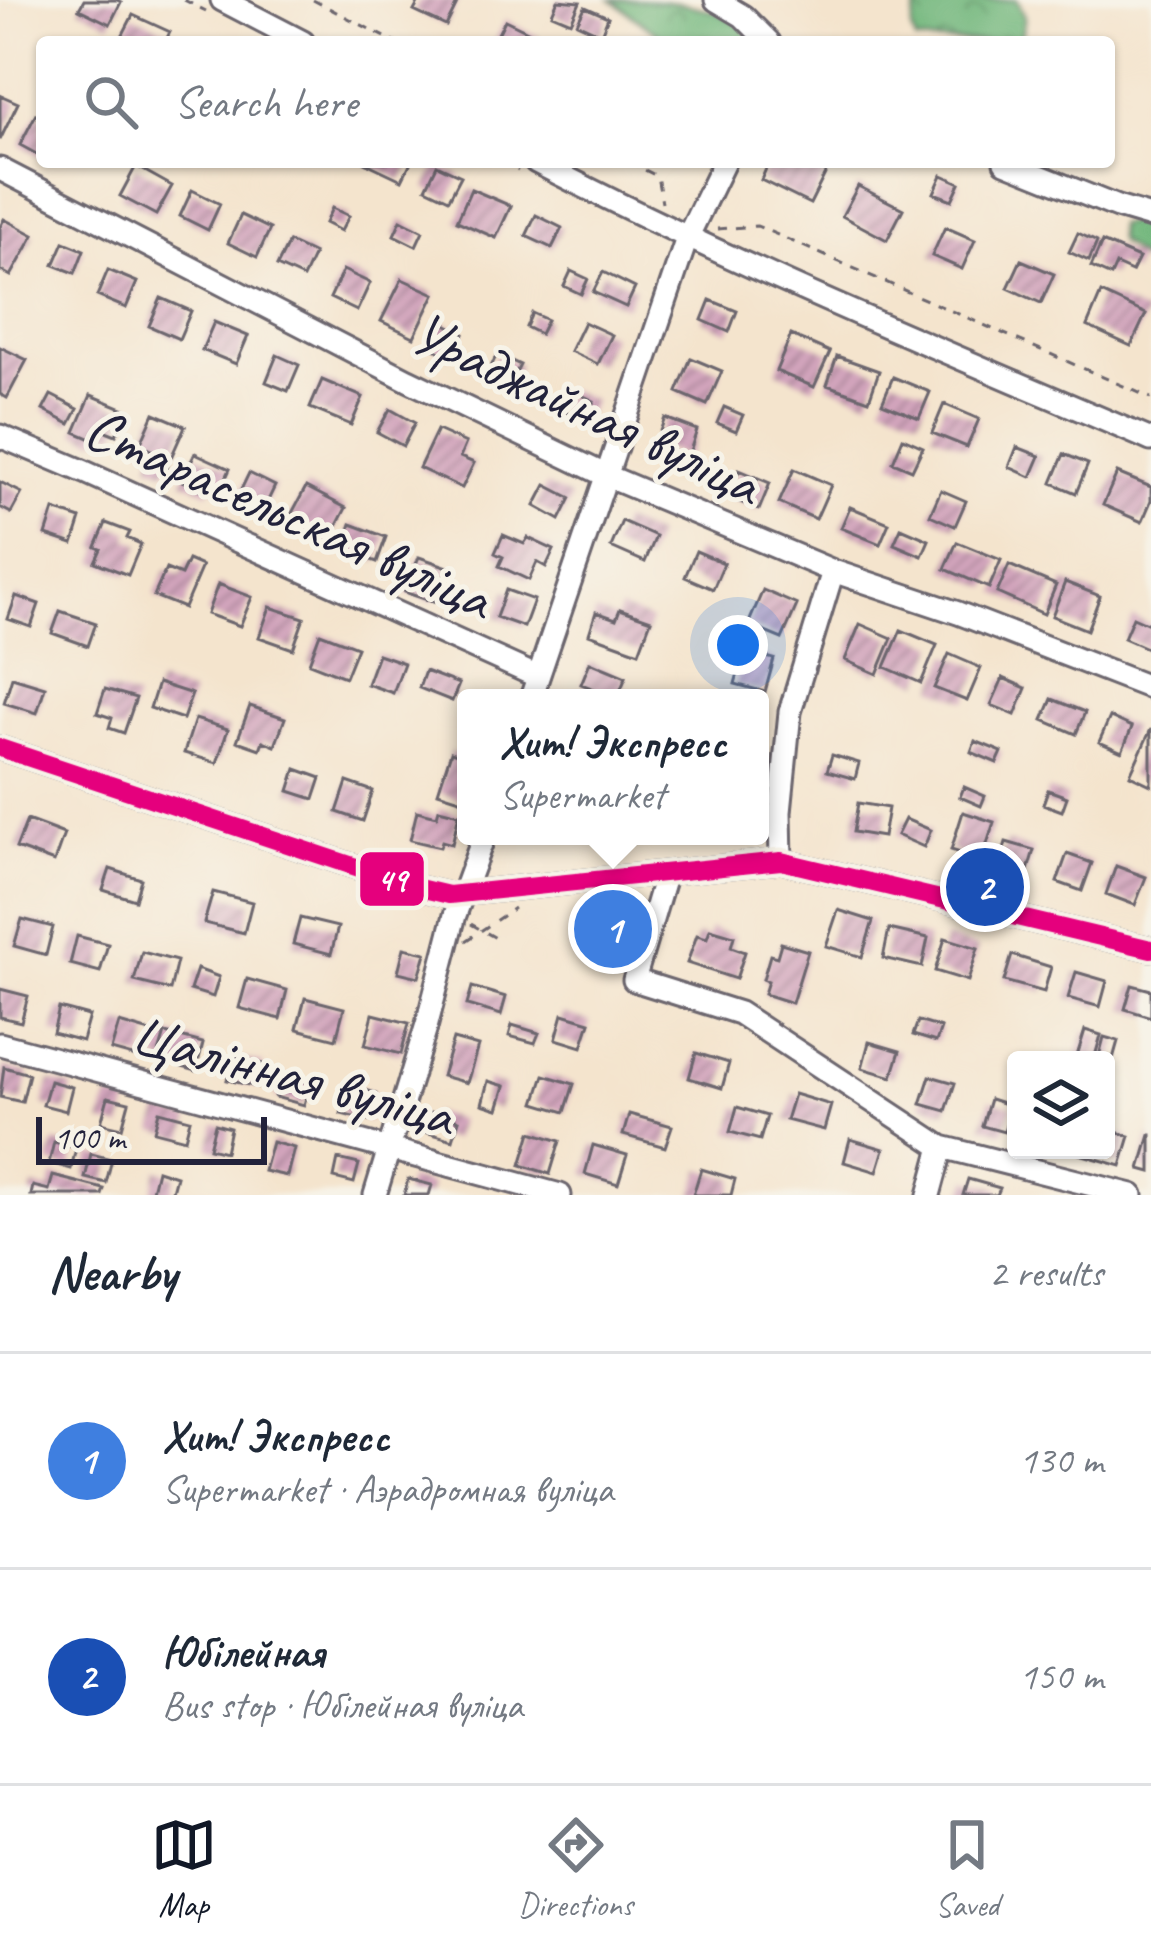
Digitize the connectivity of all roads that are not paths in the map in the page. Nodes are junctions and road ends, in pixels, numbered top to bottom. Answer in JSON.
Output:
{"nodes":[{"id":1,"x":222,"y":0,"type":"edge"},
{"id":2,"x":716,"y":0,"type":"edge"},
{"id":3,"x":291,"y":36,"type":"edge"},
{"id":4,"x":763,"y":36,"type":"edge"},
{"id":5,"x":548,"y":168,"type":"edge"},
{"id":6,"x":721,"y":168,"type":"edge"},
{"id":7,"x":1021,"y":168,"type":"edge"},
{"id":8,"x":0,"y":169,"type":"edge"},
{"id":9,"x":1151,"y":217,"type":"edge"},
{"id":10,"x":687,"y":238,"type":"junction"},
{"id":11,"x":0,"y":436,"type":"edge"},
{"id":12,"x":1151,"y":440,"type":"edge"},
{"id":13,"x":607,"y":476,"type":"junction"},
{"id":14,"x":833,"y":572,"type":"junction"},
{"id":15,"x":535,"y":687,"type":"edge"},
{"id":16,"x":1151,"y":688,"type":"edge"},
{"id":17,"x":0,"y":748,"type":"edge"},
{"id":18,"x":481,"y":845,"type":"edge"},
{"id":19,"x":781,"y":861,"type":"junction"},
{"id":20,"x":666,"y":873,"type":"junction"},
{"id":21,"x":459,"y":905,"type":"junction"},
{"id":22,"x":1151,"y":949,"type":"edge"},
{"id":23,"x":0,"y":1045,"type":"edge"},
{"id":24,"x":942,"y":1147,"type":"junction"},
{"id":25,"x":391,"y":1149,"type":"junction"},
{"id":26,"x":375,"y":1195,"type":"edge"},
{"id":27,"x":560,"y":1195,"type":"edge"},
{"id":28,"x":929,"y":1195,"type":"edge"},
{"id":29,"x":1132,"y":1195,"type":"edge"}],
"edges":[{"from":1,"to":3,"type":"street"},
{"from":2,"to":4,"type":"street"},
{"from":5,"to":10,"type":"street"},
{"from":6,"to":10,"type":"street"},
{"from":7,"to":9,"type":"street"},
{"from":8,"to":13,"type":"street","name":"Ураджайная вуліца"},
{"from":10,"to":12,"type":"street"},
{"from":10,"to":13,"type":"street"},
{"from":11,"to":15,"type":"street","name":"Старасельская вуліца"},
{"from":13,"to":14,"type":"street","name":"Ураджайная вуліца"},
{"from":13,"to":15,"type":"street"},
{"from":14,"to":16,"type":"street","name":"Ураджайная вуліца"},
{"from":14,"to":19,"type":"street"},
{"from":17,"to":21,"type":"street"},
{"from":18,"to":21,"type":"street"},
{"from":19,"to":20,"type":"street"},
{"from":19,"to":22,"type":"street"},
{"from":20,"to":21,"type":"street"},
{"from":20,"to":24,"type":"street"},
{"from":21,"to":25,"type":"street"},
{"from":23,"to":25,"type":"street","name":"Цалінная вуліца"},
{"from":24,"to":28,"type":"street"},
{"from":24,"to":29,"type":"street"},
{"from":25,"to":26,"type":"street"},
{"from":25,"to":27,"type":"street","name":"Цалінная вуліца"}]}
